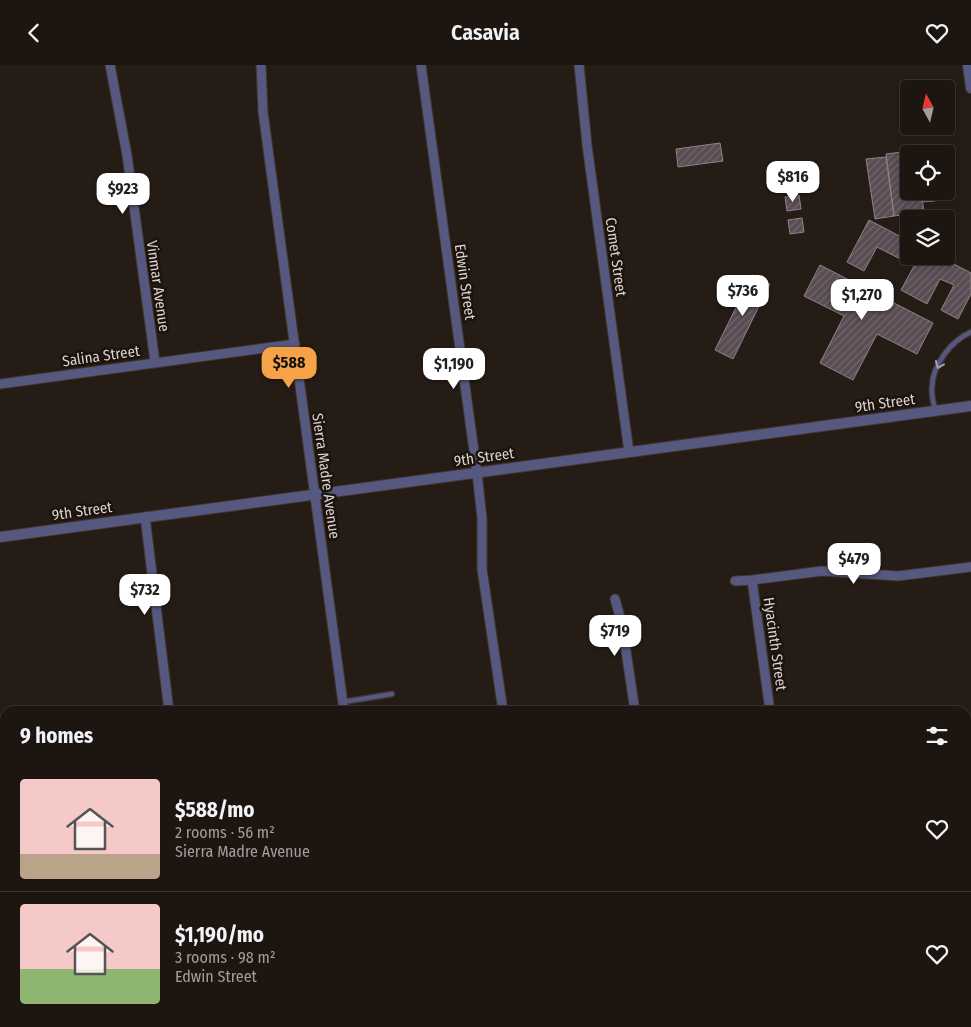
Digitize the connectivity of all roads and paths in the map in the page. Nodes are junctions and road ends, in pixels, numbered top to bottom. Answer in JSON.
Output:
{"nodes":[{"id":1,"x":110,"y":65,"type":"edge"},
{"id":2,"x":261,"y":65,"type":"edge"},
{"id":3,"x":421,"y":65,"type":"edge"},
{"id":4,"x":579,"y":65,"type":"edge"},
{"id":5,"x":968,"y":65,"type":"edge"},
{"id":6,"x":971,"y":88,"type":"edge"},
{"id":7,"x":971,"y":331,"type":"edge"},
{"id":8,"x":295,"y":344,"type":"junction"},
{"id":9,"x":155,"y":362,"type":"junction"},
{"id":10,"x":0,"y":384,"type":"edge"},
{"id":11,"x":971,"y":407,"type":"edge"},
{"id":12,"x":935,"y":411,"type":"junction"},
{"id":13,"x":628,"y":452,"type":"junction"},
{"id":14,"x":477,"y":473,"type":"junction"},
{"id":15,"x":315,"y":495,"type":"junction"},
{"id":16,"x":144,"y":517,"type":"junction"},
{"id":17,"x":0,"y":537,"type":"edge"},
{"id":18,"x":971,"y":567,"type":"edge"},
{"id":19,"x":752,"y":580,"type":"junction"},
{"id":20,"x":735,"y":581,"type":"dead end"},
{"id":21,"x":615,"y":599,"type":"dead end"},
{"id":22,"x":392,"y":694,"type":"dead end"},
{"id":23,"x":343,"y":701,"type":"junction"},
{"id":24,"x":168,"y":706,"type":"edge"},
{"id":25,"x":344,"y":706,"type":"edge"},
{"id":26,"x":502,"y":706,"type":"edge"},
{"id":27,"x":634,"y":706,"type":"edge"},
{"id":28,"x":769,"y":706,"type":"edge"}],
"edges":[{"from":1,"to":9,"type":"street","name":"Vinmar Avenue"},
{"from":2,"to":8,"type":"street","name":"Sierra Madre Avenue"},
{"from":3,"to":14,"type":"street","name":"Edwin Street"},
{"from":4,"to":13,"type":"street","name":"Comet Street"},
{"from":5,"to":6,"type":"street"},
{"from":7,"to":12,"type":"lane","one_way":true},
{"from":8,"to":9,"type":"street","name":"Salina Street"},
{"from":8,"to":15,"type":"street","name":"Sierra Madre Avenue"},
{"from":9,"to":10,"type":"street","name":"Salina Street"},
{"from":11,"to":12,"type":"street","name":"9th Street"},
{"from":12,"to":13,"type":"street","name":"9th Street"},
{"from":13,"to":14,"type":"street","name":"9th Street"},
{"from":14,"to":15,"type":"street","name":"9th Street"},
{"from":14,"to":26,"type":"street","name":"Edwin Street"},
{"from":15,"to":16,"type":"street","name":"9th Street"},
{"from":15,"to":23,"type":"street","name":"Sierra Madre Avenue"},
{"from":16,"to":17,"type":"street","name":"9th Street"},
{"from":16,"to":24,"type":"street"},
{"from":18,"to":19,"type":"street"},
{"from":19,"to":20,"type":"street"},
{"from":19,"to":28,"type":"street","name":"Hyacinth Street"},
{"from":21,"to":27,"type":"street"},
{"from":22,"to":23,"type":"lane"},
{"from":23,"to":25,"type":"street","name":"Sierra Madre Avenue"}]}
